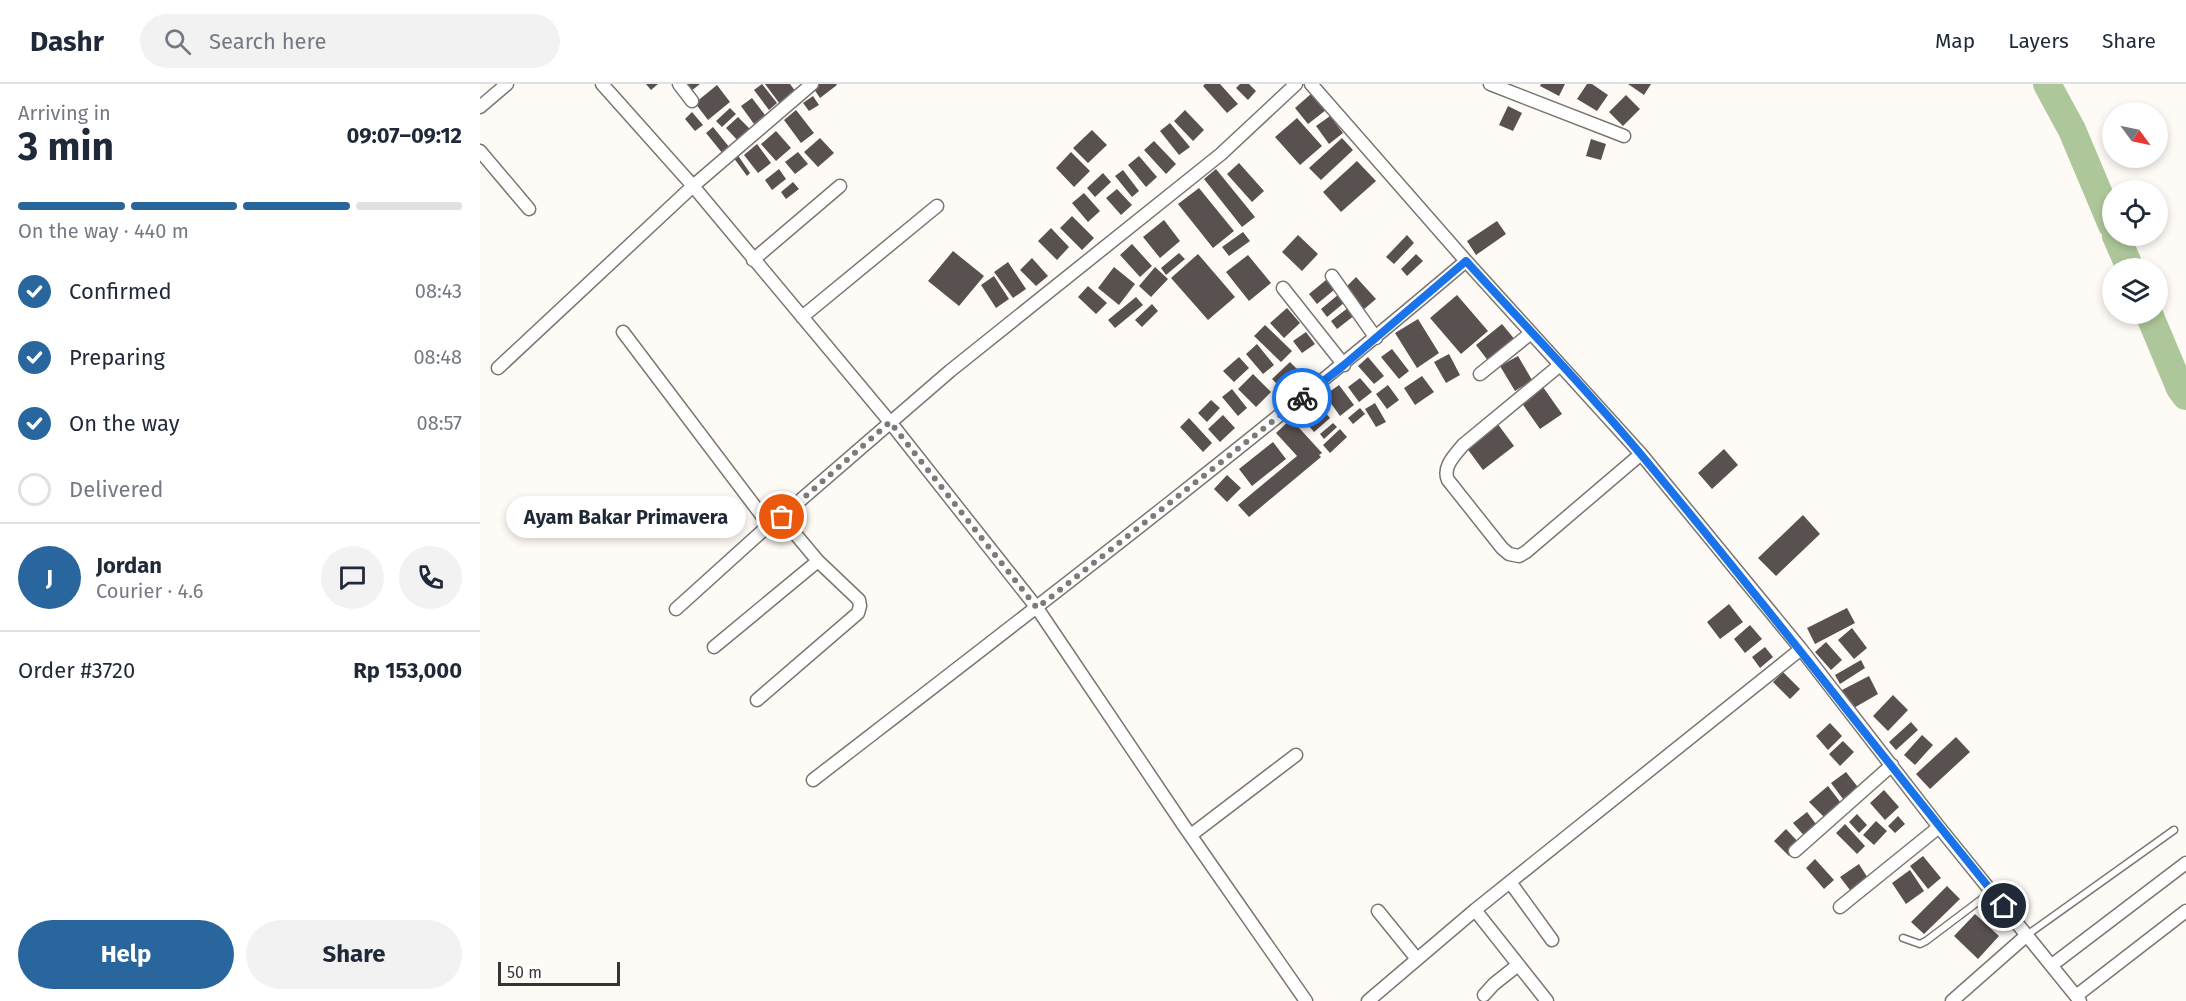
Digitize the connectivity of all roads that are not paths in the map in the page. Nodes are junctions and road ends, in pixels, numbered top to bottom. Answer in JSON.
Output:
{"nodes":[{"id":1,"x":507,"y":84,"type":"edge"},
{"id":2,"x":602,"y":84,"type":"edge"},
{"id":3,"x":679,"y":84,"type":"edge"},
{"id":4,"x":812,"y":84,"type":"edge"},
{"id":5,"x":1296,"y":84,"type":"edge"},
{"id":6,"x":1313,"y":84,"type":"edge"},
{"id":7,"x":1490,"y":84,"type":"edge"},
{"id":8,"x":692,"y":101,"type":"dead end"},
{"id":9,"x":480,"y":107,"type":"edge"},
{"id":10,"x":1624,"y":136,"type":"dead end"},
{"id":11,"x":480,"y":151,"type":"edge"},
{"id":12,"x":693,"y":186,"type":"junction"},
{"id":13,"x":840,"y":186,"type":"dead end"},
{"id":14,"x":938,"y":206,"type":"dead end"},
{"id":15,"x":529,"y":209,"type":"dead end"},
{"id":16,"x":753,"y":260,"type":"junction"},
{"id":17,"x":1466,"y":261,"type":"junction"},
{"id":18,"x":1332,"y":276,"type":"dead end"},
{"id":19,"x":1283,"y":288,"type":"dead end"},
{"id":20,"x":802,"y":317,"type":"junction"},
{"id":21,"x":623,"y":332,"type":"dead end"},
{"id":22,"x":1531,"y":333,"type":"junction"},
{"id":23,"x":1376,"y":338,"type":"junction"},
{"id":24,"x":1344,"y":365,"type":"junction"},
{"id":25,"x":1560,"y":365,"type":"junction"},
{"id":26,"x":498,"y":368,"type":"dead end"},
{"id":27,"x":1480,"y":374,"type":"dead end"},
{"id":28,"x":890,"y":422,"type":"junction"},
{"id":29,"x":1641,"y":454,"type":"junction"},
{"id":30,"x":782,"y":517,"type":"junction"},
{"id":31,"x":769,"y":525,"type":"junction"},
{"id":32,"x":818,"y":561,"type":"junction"},
{"id":33,"x":1037,"y":608,"type":"junction"},
{"id":34,"x":676,"y":609,"type":"dead end"},
{"id":35,"x":714,"y":648,"type":"dead end"},
{"id":36,"x":1801,"y":650,"type":"junction"},
{"id":37,"x":757,"y":700,"type":"dead end"},
{"id":38,"x":1296,"y":755,"type":"dead end"},
{"id":39,"x":1892,"y":765,"type":"junction"},
{"id":40,"x":813,"y":780,"type":"dead end"},
{"id":41,"x":1939,"y":827,"type":"junction"},
{"id":42,"x":2174,"y":830,"type":"dead end"},
{"id":43,"x":1191,"y":835,"type":"junction"},
{"id":44,"x":1795,"y":851,"type":"dead end"},
{"id":45,"x":2186,"y":863,"type":"edge"},
{"id":46,"x":1510,"y":882,"type":"junction"},
{"id":47,"x":1992,"y":892,"type":"junction"},
{"id":48,"x":1840,"y":907,"type":"dead end"},
{"id":49,"x":1475,"y":910,"type":"junction"},
{"id":50,"x":2186,"y":910,"type":"edge"},
{"id":51,"x":1378,"y":911,"type":"dead end"},
{"id":52,"x":2027,"y":935,"type":"junction"},
{"id":53,"x":1903,"y":938,"type":"dead end"},
{"id":54,"x":1552,"y":940,"type":"dead end"},
{"id":55,"x":1417,"y":959,"type":"junction"},
{"id":56,"x":1518,"y":965,"type":"junction"},
{"id":57,"x":2052,"y":965,"type":"junction"},
{"id":58,"x":1484,"y":995,"type":"dead end"},
{"id":59,"x":2078,"y":998,"type":"edge"},
{"id":60,"x":1306,"y":1001,"type":"edge"},
{"id":61,"x":1368,"y":1001,"type":"edge"},
{"id":62,"x":1547,"y":1001,"type":"edge"},
{"id":63,"x":1952,"y":1001,"type":"edge"}],
"edges":[{"from":1,"to":9,"type":"street"},
{"from":2,"to":12,"type":"street"},
{"from":3,"to":8,"type":"street"},
{"from":4,"to":12,"type":"street"},
{"from":5,"to":28,"type":"street"},
{"from":6,"to":17,"type":"street"},
{"from":7,"to":10,"type":"street"},
{"from":11,"to":15,"type":"street"},
{"from":12,"to":16,"type":"street"},
{"from":12,"to":26,"type":"street"},
{"from":13,"to":16,"type":"street"},
{"from":14,"to":20,"type":"street"},
{"from":16,"to":20,"type":"street"},
{"from":17,"to":22,"type":"street"},
{"from":17,"to":23,"type":"street"},
{"from":18,"to":23,"type":"street"},
{"from":19,"to":24,"type":"street"},
{"from":20,"to":28,"type":"street"},
{"from":21,"to":31,"type":"street"},
{"from":22,"to":25,"type":"street"},
{"from":22,"to":27,"type":"street"},
{"from":23,"to":24,"type":"street"},
{"from":24,"to":33,"type":"street"},
{"from":25,"to":29,"type":"street"},
{"from":25,"to":29,"type":"street"},
{"from":28,"to":30,"type":"street"},
{"from":28,"to":33,"type":"street"},
{"from":29,"to":36,"type":"street"},
{"from":30,"to":31,"type":"street"},
{"from":30,"to":32,"type":"street"},
{"from":31,"to":34,"type":"street"},
{"from":32,"to":35,"type":"street"},
{"from":32,"to":37,"type":"street"},
{"from":33,"to":40,"type":"street"},
{"from":33,"to":43,"type":"street"},
{"from":36,"to":39,"type":"street"},
{"from":36,"to":46,"type":"street"},
{"from":38,"to":43,"type":"street"},
{"from":39,"to":41,"type":"street"},
{"from":39,"to":44,"type":"street"},
{"from":41,"to":47,"type":"street"},
{"from":41,"to":48,"type":"street"},
{"from":42,"to":52,"type":"lane"},
{"from":43,"to":60,"type":"street"},
{"from":45,"to":57,"type":"street"},
{"from":46,"to":49,"type":"street"},
{"from":46,"to":54,"type":"street"},
{"from":47,"to":52,"type":"street"},
{"from":47,"to":53,"type":"lane"},
{"from":49,"to":55,"type":"street"},
{"from":49,"to":56,"type":"street"},
{"from":50,"to":59,"type":"street"},
{"from":51,"to":55,"type":"street"},
{"from":52,"to":57,"type":"street"},
{"from":52,"to":63,"type":"street"},
{"from":55,"to":61,"type":"street"},
{"from":56,"to":58,"type":"street"},
{"from":56,"to":62,"type":"street"},
{"from":57,"to":59,"type":"street"}]}
